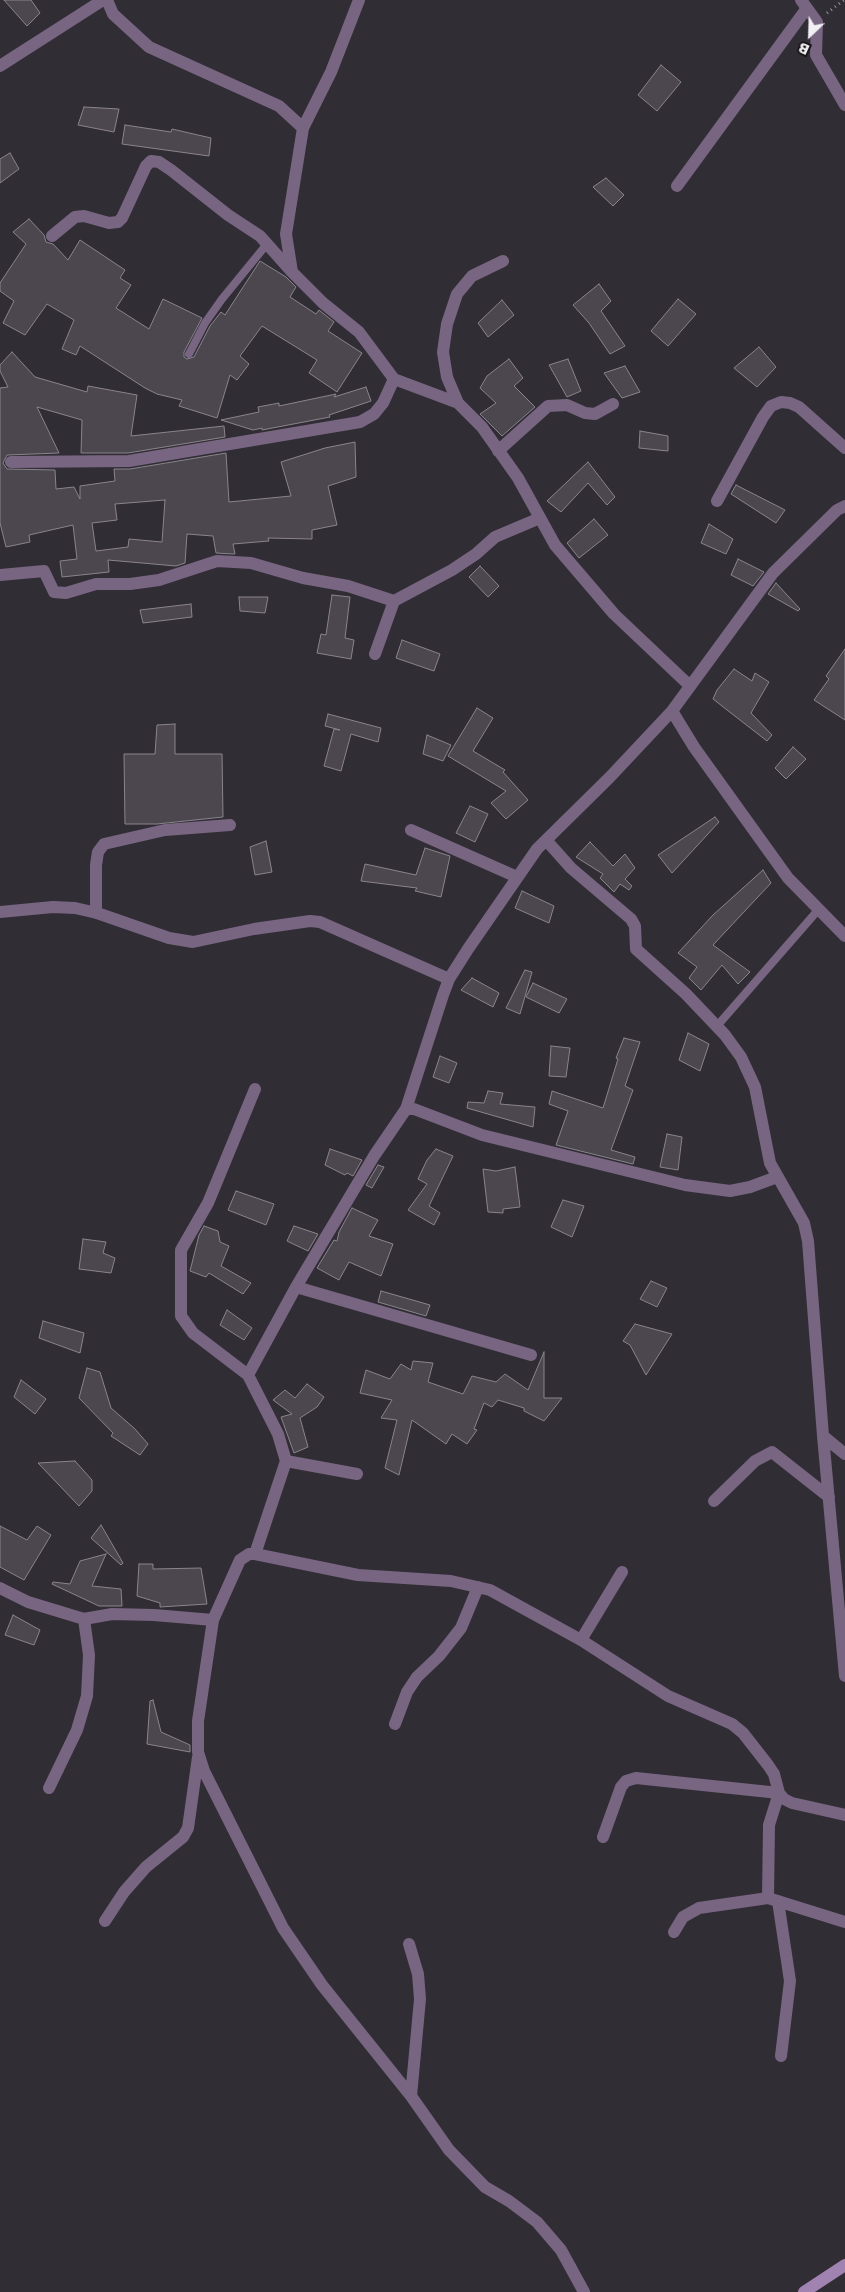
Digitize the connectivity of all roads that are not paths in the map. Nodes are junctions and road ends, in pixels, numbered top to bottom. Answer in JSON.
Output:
{"nodes":[{"id":1,"x":104,"y":0,"type":"edge"},
{"id":2,"x":107,"y":0,"type":"edge"},
{"id":3,"x":359,"y":0,"type":"edge"},
{"id":4,"x":804,"y":4,"type":"edge"},
{"id":5,"x":0,"y":66,"type":"edge"},
{"id":6,"x":845,"y":105,"type":"edge"},
{"id":7,"x":303,"y":128,"type":"junction"},
{"id":8,"x":677,"y":186,"type":"dead end"},
{"id":9,"x":52,"y":236,"type":"dead end"},
{"id":10,"x":267,"y":244,"type":"junction"},
{"id":11,"x":503,"y":261,"type":"dead end"},
{"id":12,"x":292,"y":272,"type":"junction"},
{"id":13,"x":189,"y":354,"type":"dead end"},
{"id":14,"x":394,"y":379,"type":"junction"},
{"id":15,"x":458,"y":403,"type":"junction"},
{"id":16,"x":613,"y":404,"type":"dead end"},
{"id":17,"x":845,"y":448,"type":"edge"},
{"id":18,"x":498,"y":451,"type":"junction"},
{"id":19,"x":12,"y":462,"type":"dead end"},
{"id":20,"x":717,"y":501,"type":"dead end"},
{"id":21,"x":845,"y":506,"type":"edge"},
{"id":22,"x":540,"y":518,"type":"junction"},
{"id":23,"x":0,"y":575,"type":"edge"},
{"id":24,"x":394,"y":601,"type":"junction"},
{"id":25,"x":374,"y":654,"type":"dead end"},
{"id":26,"x":689,"y":685,"type":"junction"},
{"id":27,"x":672,"y":711,"type":"junction"},
{"id":28,"x":230,"y":825,"type":"dead end"},
{"id":29,"x":411,"y":830,"type":"dead end"},
{"id":30,"x":546,"y":840,"type":"junction"},
{"id":31,"x":517,"y":878,"type":"junction"},
{"id":32,"x":819,"y":909,"type":"junction"},
{"id":33,"x":0,"y":912,"type":"edge"},
{"id":34,"x":96,"y":913,"type":"junction"},
{"id":35,"x":845,"y":936,"type":"edge"},
{"id":36,"x":449,"y":980,"type":"junction"},
{"id":37,"x":716,"y":1026,"type":"junction"},
{"id":38,"x":255,"y":1089,"type":"dead end"},
{"id":39,"x":406,"y":1109,"type":"junction"},
{"id":40,"x":777,"y":1177,"type":"junction"},
{"id":41,"x":296,"y":1287,"type":"junction"},
{"id":42,"x":531,"y":1355,"type":"dead end"},
{"id":43,"x":248,"y":1374,"type":"junction"},
{"id":44,"x":823,"y":1436,"type":"junction"},
{"id":45,"x":845,"y":1454,"type":"edge"},
{"id":46,"x":286,"y":1461,"type":"junction"},
{"id":47,"x":358,"y":1474,"type":"dead end"},
{"id":48,"x":829,"y":1497,"type":"junction"},
{"id":49,"x":714,"y":1501,"type":"dead end"},
{"id":50,"x":255,"y":1554,"type":"junction"},
{"id":51,"x":622,"y":1572,"type":"dead end"},
{"id":52,"x":478,"y":1586,"type":"junction"},
{"id":53,"x":0,"y":1588,"type":"edge"},
{"id":54,"x":84,"y":1618,"type":"junction"},
{"id":55,"x":213,"y":1620,"type":"junction"},
{"id":56,"x":581,"y":1640,"type":"junction"},
{"id":57,"x":845,"y":1676,"type":"edge"},
{"id":58,"x":394,"y":1724,"type":"dead end"},
{"id":59,"x":198,"y":1752,"type":"junction"},
{"id":60,"x":49,"y":1788,"type":"dead end"},
{"id":61,"x":779,"y":1793,"type":"junction"},
{"id":62,"x":845,"y":1815,"type":"edge"},
{"id":63,"x":603,"y":1837,"type":"dead end"},
{"id":64,"x":773,"y":1900,"type":"junction"},
{"id":65,"x":105,"y":1921,"type":"dead end"},
{"id":66,"x":845,"y":1922,"type":"edge"},
{"id":67,"x":674,"y":1932,"type":"dead end"},
{"id":68,"x":409,"y":1944,"type":"dead end"},
{"id":69,"x":781,"y":2056,"type":"dead end"},
{"id":70,"x":411,"y":2096,"type":"junction"},
{"id":71,"x":845,"y":2265,"type":"edge"},
{"id":72,"x":584,"y":2292,"type":"edge"},
{"id":73,"x":804,"y":2292,"type":"edge"}],
"edges":[{"from":1,"to":5,"type":"street"},
{"from":2,"to":7,"type":"street"},
{"from":3,"to":7,"type":"street"},
{"from":4,"to":6,"type":"street"},
{"from":4,"to":8,"type":"street"},
{"from":7,"to":12,"type":"street"},
{"from":9,"to":10,"type":"street"},
{"from":10,"to":12,"type":"street"},
{"from":10,"to":13,"type":"lane"},
{"from":11,"to":15,"type":"street"},
{"from":12,"to":14,"type":"street"},
{"from":14,"to":15,"type":"street"},
{"from":14,"to":19,"type":"street"},
{"from":15,"to":18,"type":"street"},
{"from":16,"to":18,"type":"street"},
{"from":17,"to":20,"type":"street"},
{"from":18,"to":22,"type":"street"},
{"from":21,"to":26,"type":"street"},
{"from":22,"to":24,"type":"street"},
{"from":22,"to":26,"type":"street"},
{"from":23,"to":24,"type":"street"},
{"from":24,"to":25,"type":"street"},
{"from":26,"to":27,"type":"street"},
{"from":27,"to":30,"type":"street"},
{"from":27,"to":32,"type":"street"},
{"from":28,"to":34,"type":"street"},
{"from":29,"to":31,"type":"street"},
{"from":30,"to":31,"type":"street"},
{"from":30,"to":37,"type":"street"},
{"from":31,"to":36,"type":"street"},
{"from":32,"to":35,"type":"street"},
{"from":32,"to":37,"type":"lane"},
{"from":33,"to":34,"type":"street"},
{"from":34,"to":36,"type":"street"},
{"from":36,"to":39,"type":"street"},
{"from":37,"to":40,"type":"street"},
{"from":38,"to":43,"type":"street"},
{"from":39,"to":40,"type":"street"},
{"from":39,"to":41,"type":"street"},
{"from":40,"to":44,"type":"street"},
{"from":41,"to":42,"type":"street"},
{"from":41,"to":43,"type":"street"},
{"from":43,"to":46,"type":"street"},
{"from":44,"to":45,"type":"street"},
{"from":44,"to":48,"type":"street"},
{"from":46,"to":47,"type":"street"},
{"from":46,"to":50,"type":"street"},
{"from":48,"to":49,"type":"street"},
{"from":48,"to":57,"type":"street"},
{"from":50,"to":52,"type":"street"},
{"from":50,"to":55,"type":"street"},
{"from":51,"to":56,"type":"street"},
{"from":52,"to":56,"type":"street"},
{"from":52,"to":58,"type":"street"},
{"from":53,"to":54,"type":"street"},
{"from":54,"to":55,"type":"street"},
{"from":54,"to":60,"type":"street"},
{"from":55,"to":59,"type":"street"},
{"from":56,"to":61,"type":"street"},
{"from":59,"to":65,"type":"street"},
{"from":59,"to":70,"type":"street"},
{"from":61,"to":62,"type":"street"},
{"from":61,"to":63,"type":"street"},
{"from":61,"to":64,"type":"street"},
{"from":64,"to":66,"type":"street"},
{"from":64,"to":67,"type":"street"},
{"from":64,"to":69,"type":"street"},
{"from":68,"to":70,"type":"street"},
{"from":70,"to":72,"type":"street"},
{"from":71,"to":73,"type":"main road"}]}
